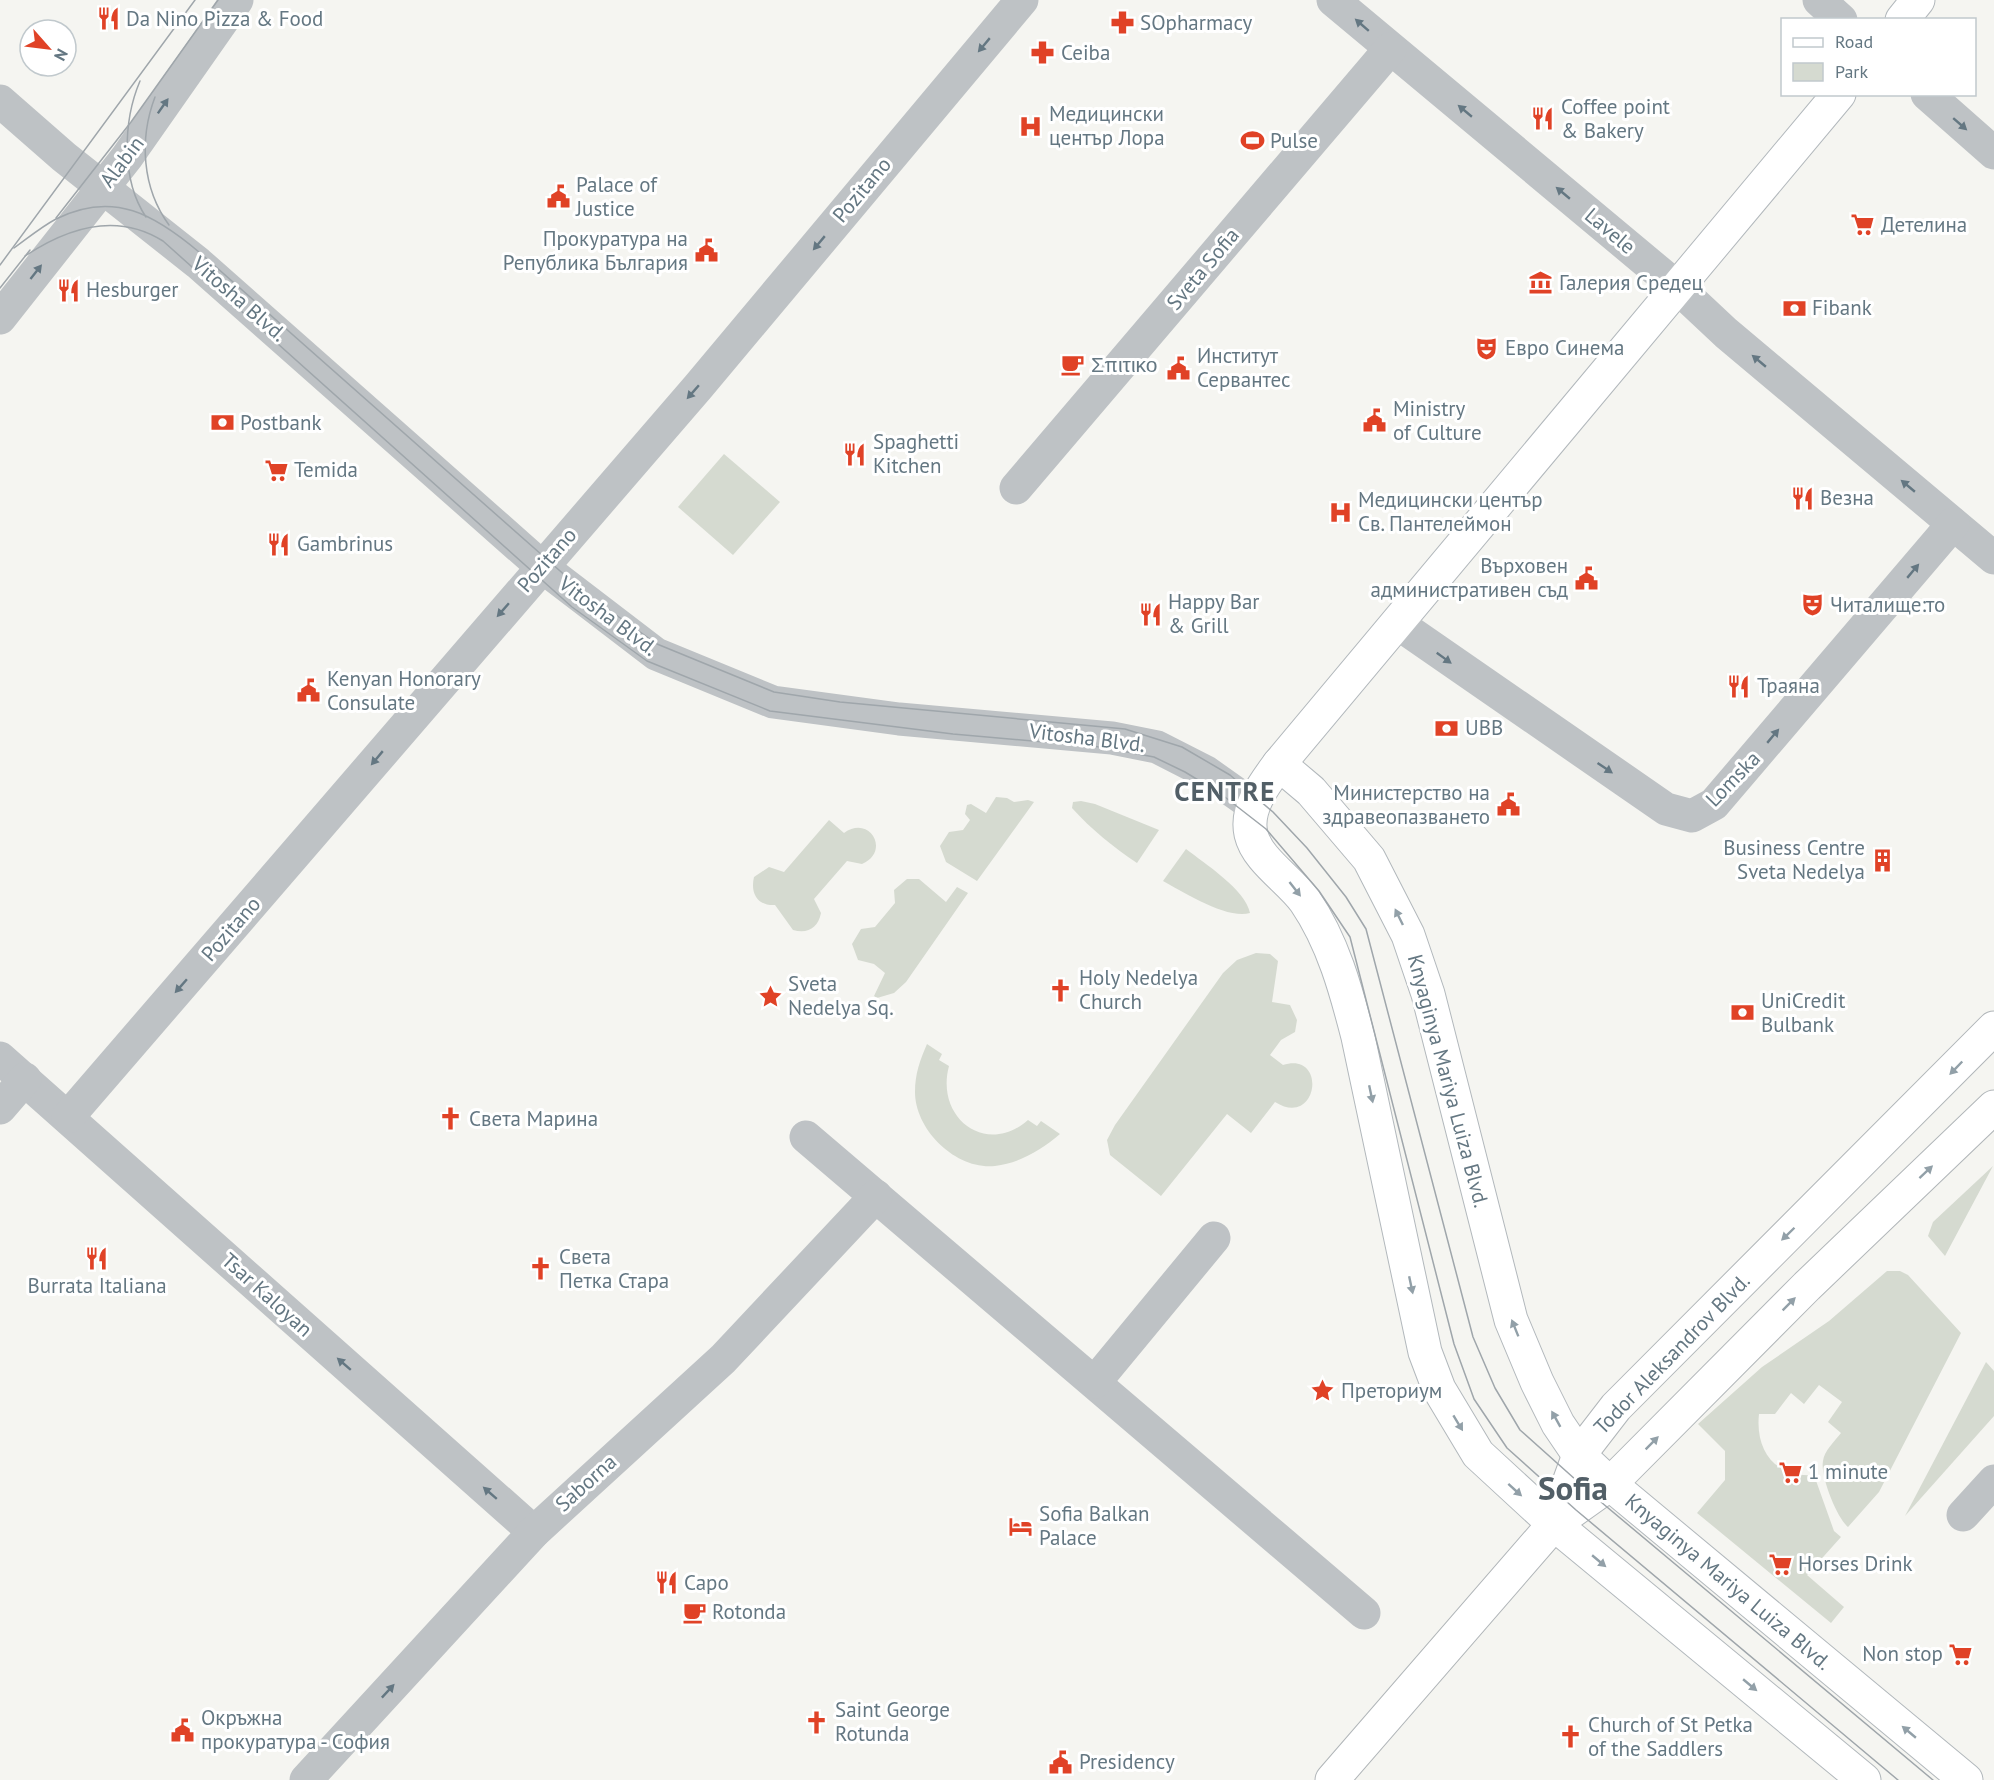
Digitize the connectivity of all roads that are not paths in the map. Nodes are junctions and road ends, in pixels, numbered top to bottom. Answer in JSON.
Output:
{"nodes":[{"id":1,"x":237,"y":0,"type":"edge"},
{"id":2,"x":1022,"y":0,"type":"edge"},
{"id":3,"x":1333,"y":0,"type":"edge"},
{"id":4,"x":1819,"y":0,"type":"edge"},
{"id":5,"x":1918,"y":0,"type":"edge"},
{"id":6,"x":1839,"y":18,"type":"edge"},
{"id":7,"x":1904,"y":18,"type":"edge"},
{"id":8,"x":1390,"y":49,"type":"junction"},
{"id":9,"x":1837,"y":96,"type":"edge"},
{"id":10,"x":1929,"y":96,"type":"edge"},
{"id":11,"x":0,"y":101,"type":"edge"},
{"id":12,"x":1994,"y":153,"type":"edge"},
{"id":13,"x":104,"y":187,"type":"junction"},
{"id":14,"x":1678,"y":288,"type":"junction"},
{"id":15,"x":0,"y":318,"type":"edge"},
{"id":16,"x":1016,"y":488,"type":"dead end"},
{"id":17,"x":1953,"y":524,"type":"junction"},
{"id":18,"x":1994,"y":558,"type":"edge"},
{"id":19,"x":541,"y":566,"type":"junction"},
{"id":20,"x":1397,"y":623,"type":"junction"},
{"id":21,"x":1279,"y":764,"type":"junction"},
{"id":22,"x":1254,"y":806,"type":"junction"},
{"id":23,"x":1994,"y":1028,"type":"edge"},
{"id":24,"x":0,"y":1058,"type":"edge"},
{"id":25,"x":25,"y":1079,"type":"junction"},
{"id":26,"x":1994,"y":1107,"type":"edge"},
{"id":27,"x":0,"y":1108,"type":"edge"},
{"id":28,"x":68,"y":1117,"type":"junction"},
{"id":29,"x":806,"y":1137,"type":"dead end"},
{"id":30,"x":876,"y":1196,"type":"junction"},
{"id":31,"x":1214,"y":1238,"type":"dead end"},
{"id":32,"x":1095,"y":1383,"type":"junction"},
{"id":33,"x":1579,"y":1455,"type":"junction"},
{"id":34,"x":1994,"y":1481,"type":"edge"},
{"id":35,"x":1610,"y":1484,"type":"junction"},
{"id":36,"x":1963,"y":1515,"type":"dead end"},
{"id":37,"x":1554,"y":1524,"type":"junction"},
{"id":38,"x":534,"y":1532,"type":"junction"},
{"id":39,"x":1364,"y":1613,"type":"dead end"},
{"id":40,"x":306,"y":1780,"type":"edge"},
{"id":41,"x":1332,"y":1780,"type":"edge"},
{"id":42,"x":1864,"y":1780,"type":"edge"},
{"id":43,"x":1966,"y":1780,"type":"edge"}],
"edges":[{"from":13,"to":1,"type":"street","name":"Alabin","one_way":true},
{"from":2,"to":19,"type":"street","name":"Pozitano","one_way":true},
{"from":8,"to":3,"type":"street","name":"Lavele","one_way":true},
{"from":4,"to":6,"type":"street"},
{"from":5,"to":7,"type":"main road"},
{"from":14,"to":8,"type":"street","name":"Lavele","one_way":true},
{"from":8,"to":16,"type":"street","name":"Sveta Sofia"},
{"from":9,"to":14,"type":"main road"},
{"from":10,"to":12,"type":"street","one_way":true},
{"from":11,"to":13,"type":"street","name":"Vitosha Blvd."},
{"from":15,"to":13,"type":"street","name":"Alabin","one_way":true},
{"from":13,"to":19,"type":"street","name":"Vitosha Blvd."},
{"from":17,"to":14,"type":"street","name":"Lavele","one_way":true},
{"from":14,"to":20,"type":"main road"},
{"from":17,"to":18,"type":"street","name":"Lavele"},
{"from":20,"to":17,"type":"street","name":"Lomska","one_way":true},
{"from":19,"to":22,"type":"street","name":"Vitosha Blvd."},
{"from":19,"to":28,"type":"street","name":"Pozitano","one_way":true},
{"from":20,"to":21,"type":"main road"},
{"from":21,"to":22,"type":"main road"},
{"from":33,"to":21,"type":"main road","name":"Knyaginya Mariya Luiza Blvd.","one_way":true},
{"from":22,"to":37,"type":"main road","one_way":true},
{"from":23,"to":33,"type":"main road","name":"Todor Aleksandrov Blvd.","one_way":true},
{"from":24,"to":25,"type":"street","name":"Tsar Kaloyan"},
{"from":25,"to":27,"type":"street"},
{"from":25,"to":28,"type":"street","name":"Tsar Kaloyan"},
{"from":35,"to":26,"type":"main road","one_way":true},
{"from":38,"to":28,"type":"street","name":"Tsar Kaloyan","one_way":true},
{"from":29,"to":30,"type":"street"},
{"from":30,"to":32,"type":"street"},
{"from":30,"to":38,"type":"street","name":"Saborna"},
{"from":31,"to":32,"type":"street"},
{"from":32,"to":39,"type":"street"},
{"from":33,"to":35,"type":"main road","name":"Knyaginya Mariya Luiza Blvd."},
{"from":33,"to":37,"type":"main road","name":"Todor Aleksandrov Blvd."},
{"from":34,"to":36,"type":"street"},
{"from":35,"to":37,"type":"main road"},
{"from":43,"to":35,"type":"main road","name":"Knyaginya Mariya Luiza Blvd.","one_way":true},
{"from":37,"to":41,"type":"main road"},
{"from":37,"to":42,"type":"main road","one_way":true},
{"from":40,"to":38,"type":"street","name":"Saborna","one_way":true}]}
